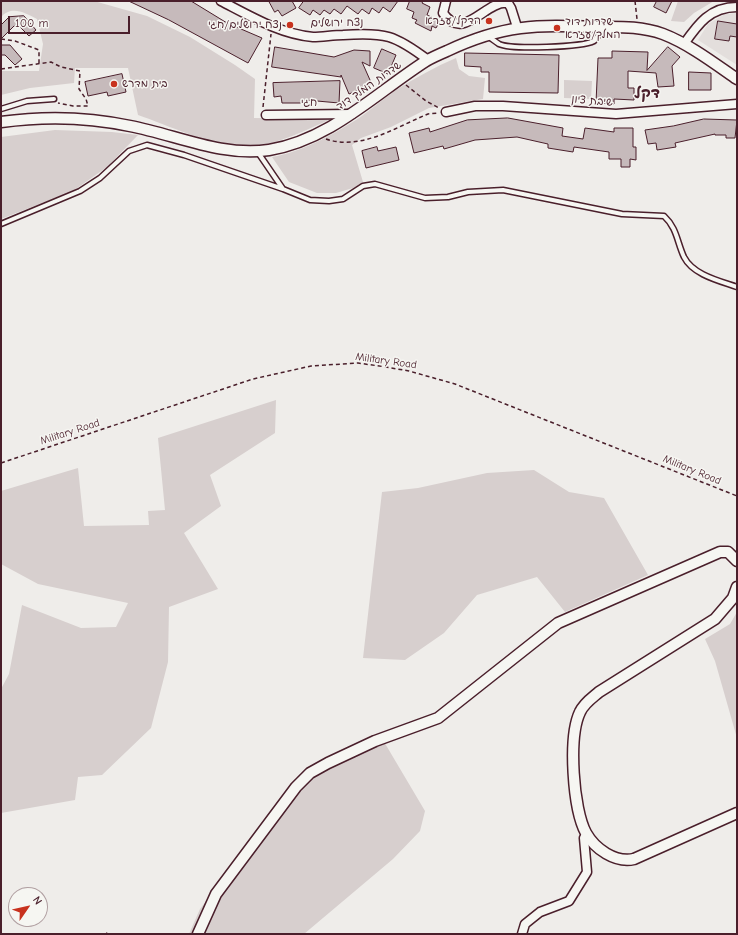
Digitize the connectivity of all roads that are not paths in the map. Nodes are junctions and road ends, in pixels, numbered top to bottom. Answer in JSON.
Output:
{"nodes":[{"id":1,"x":221,"y":1,"type":"edge"},
{"id":2,"x":446,"y":1,"type":"edge"},
{"id":3,"x":737,"y":7,"type":"edge"},
{"id":4,"x":517,"y":27,"type":"junction"},
{"id":5,"x":605,"y":27,"type":"junction"},
{"id":6,"x":486,"y":34,"type":"junction"},
{"id":7,"x":684,"y":44,"type":"junction"},
{"id":8,"x":428,"y":60,"type":"junction"},
{"id":9,"x":737,"y":79,"type":"edge"},
{"id":10,"x":54,"y":99,"type":"road end"},
{"id":11,"x":737,"y":104,"type":"edge"},
{"id":12,"x":1,"y":109,"type":"edge"},
{"id":13,"x":446,"y":112,"type":"road end"},
{"id":14,"x":352,"y":114,"type":"junction"},
{"id":15,"x":266,"y":115,"type":"road end"},
{"id":16,"x":1,"y":122,"type":"edge"},
{"id":17,"x":257,"y":151,"type":"junction"},
{"id":18,"x":283,"y":189,"type":"junction"},
{"id":19,"x":1,"y":224,"type":"edge"},
{"id":20,"x":737,"y":287,"type":"edge"},
{"id":21,"x":737,"y":561,"type":"edge"},
{"id":22,"x":737,"y":587,"type":"edge"},
{"id":23,"x":737,"y":813,"type":"edge"},
{"id":24,"x":587,"y":834,"type":"junction"},
{"id":25,"x":198,"y":934,"type":"edge"},
{"id":26,"x":522,"y":934,"type":"edge"}],
"edges":[{"from":1,"to":8,"type":"street","name":"נצח ירושלים"},
{"from":2,"to":4,"type":"street"},
{"from":3,"to":7,"type":"street"},
{"from":4,"to":5,"type":"street","name":"שדרות המלך דוד"},
{"from":4,"to":6,"type":"street","name":"שדרות המלך דוד"},
{"from":5,"to":6,"type":"lane"},
{"from":5,"to":7,"type":"street","name":"שדרות המלך דוד"},
{"from":6,"to":8,"type":"street","name":"שדרות המלך דוד"},
{"from":7,"to":9,"type":"street","name":"שדרות המלך דוד"},
{"from":8,"to":14,"type":"street","name":"שדרות המלך דוד"},
{"from":10,"to":12,"type":"lane"},
{"from":11,"to":13,"type":"street","name":"שיבת ציון"},
{"from":14,"to":15,"type":"street","name":"חגי"},
{"from":14,"to":17,"type":"street","name":"שדרות המלך דוד"},
{"from":16,"to":17,"type":"street","name":"שדרות המלך דוד"},
{"from":17,"to":18,"type":"lane"},
{"from":18,"to":19,"type":"lane"},
{"from":18,"to":20,"type":"lane"},
{"from":21,"to":25,"type":"street"},
{"from":22,"to":24,"type":"street"},
{"from":23,"to":24,"type":"street"},
{"from":24,"to":26,"type":"street"}]}
